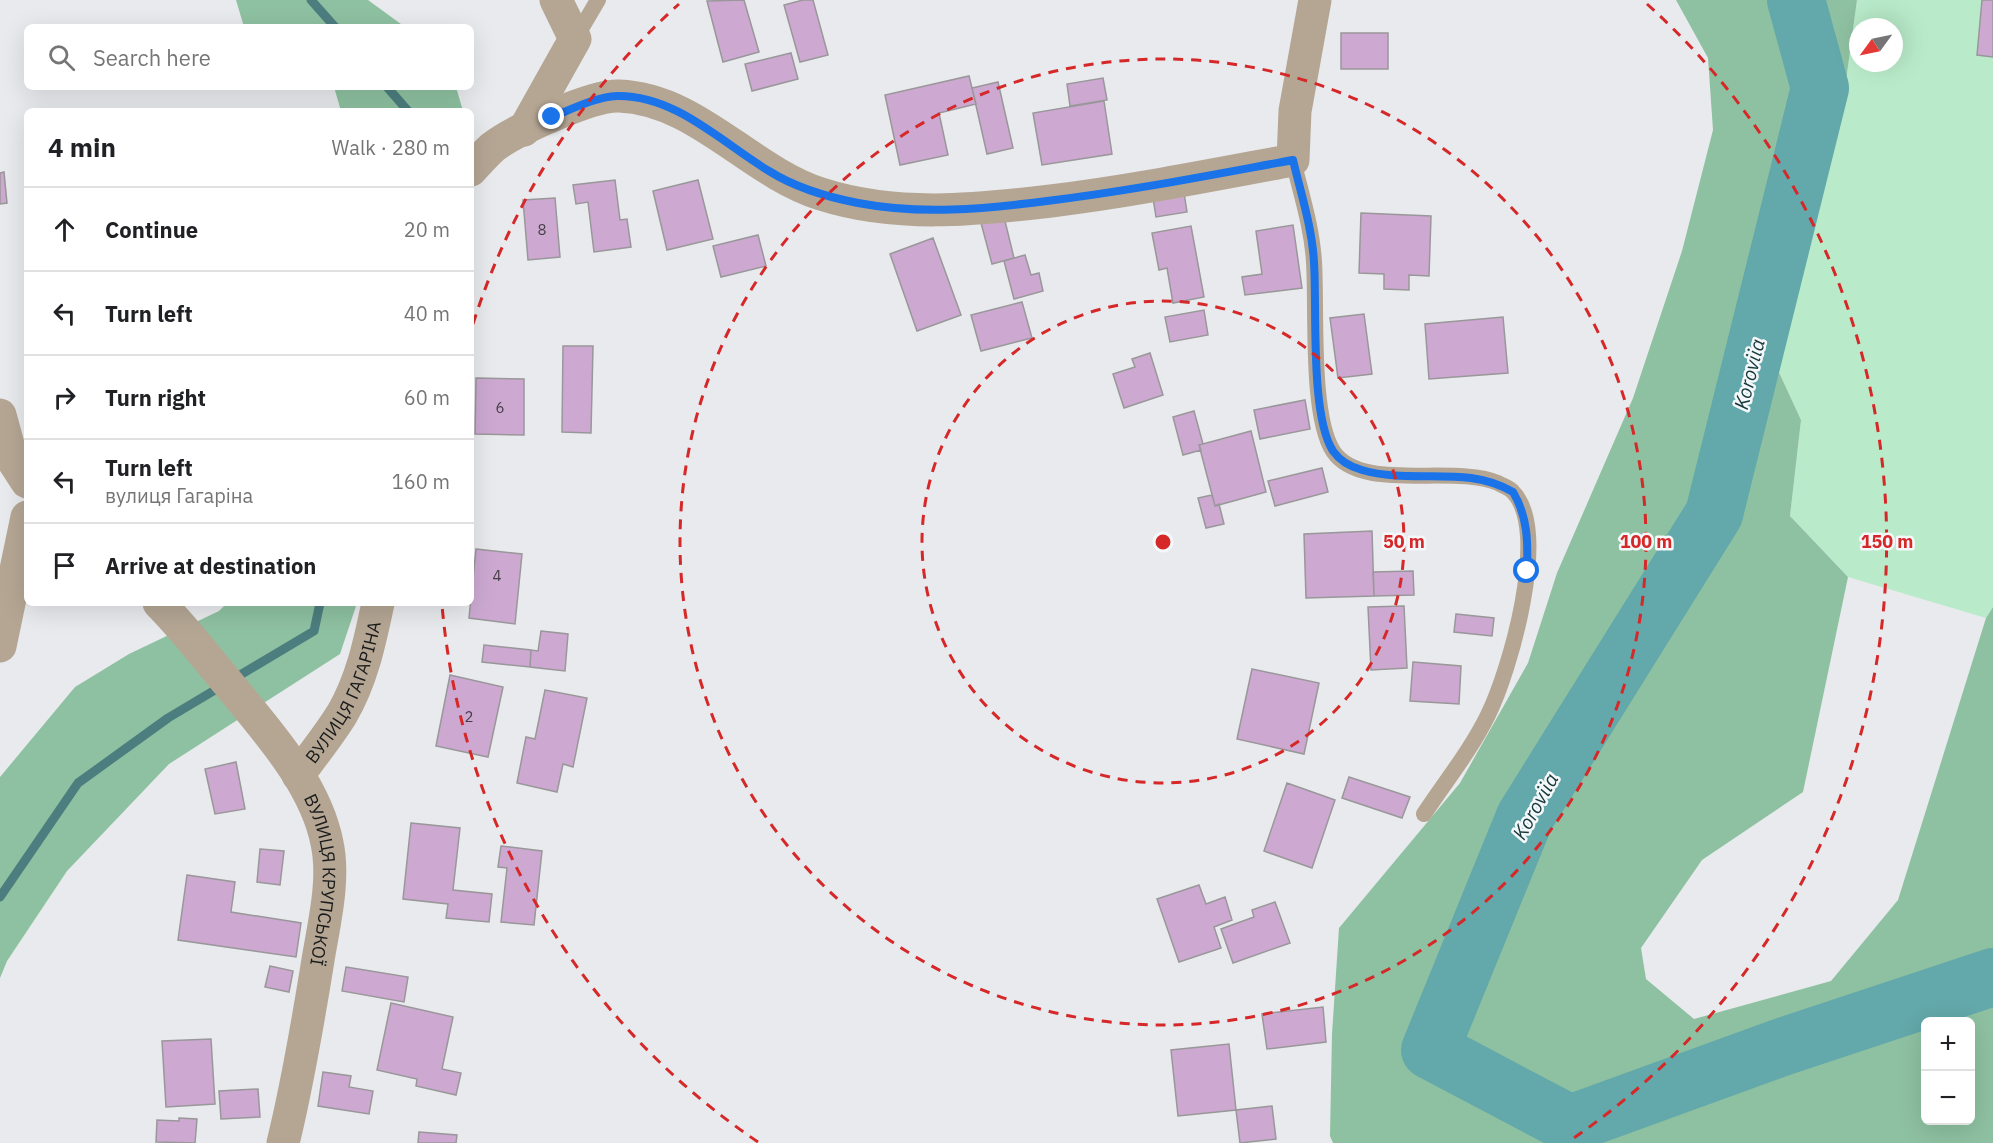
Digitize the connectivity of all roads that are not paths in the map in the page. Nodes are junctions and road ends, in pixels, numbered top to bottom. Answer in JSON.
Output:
{"nodes":[{"id":1,"x":556,"y":0,"type":"edge"},
{"id":2,"x":598,"y":0,"type":"edge"},
{"id":3,"x":1315,"y":0,"type":"edge"},
{"id":4,"x":575,"y":39,"type":"junction"},
{"id":5,"x":524,"y":130,"type":"junction"},
{"id":6,"x":1293,"y":160,"type":"junction"},
{"id":7,"x":474,"y":167,"type":"edge"},
{"id":8,"x":0,"y":415,"type":"edge"},
{"id":9,"x":24,"y":477,"type":"edge"},
{"id":10,"x":24,"y":531,"type":"edge"},
{"id":11,"x":162,"y":606,"type":"edge"},
{"id":12,"x":377,"y":606,"type":"edge"},
{"id":13,"x":0,"y":646,"type":"edge"},
{"id":14,"x":298,"y":775,"type":"junction"},
{"id":15,"x":1424,"y":814,"type":"dead end"},
{"id":16,"x":283,"y":1143,"type":"edge"}],
"edges":[{"from":1,"to":4,"type":"street"},
{"from":2,"to":4,"type":"lane"},
{"from":3,"to":6,"type":"street"},
{"from":4,"to":5,"type":"street"},
{"from":5,"to":6,"type":"street"},
{"from":5,"to":7,"type":"street"},
{"from":6,"to":15,"type":"lane"},
{"from":8,"to":9,"type":"street"},
{"from":10,"to":13,"type":"street"},
{"from":11,"to":14,"type":"street","name":"ВУЛИЦЯ КРУПСЬКОЇ"},
{"from":12,"to":14,"type":"street","name":"ВУЛИЦЯ ГАГАРІНА"},
{"from":14,"to":16,"type":"street","name":"ВУЛИЦЯ КРУПСЬКОЇ"}]}
